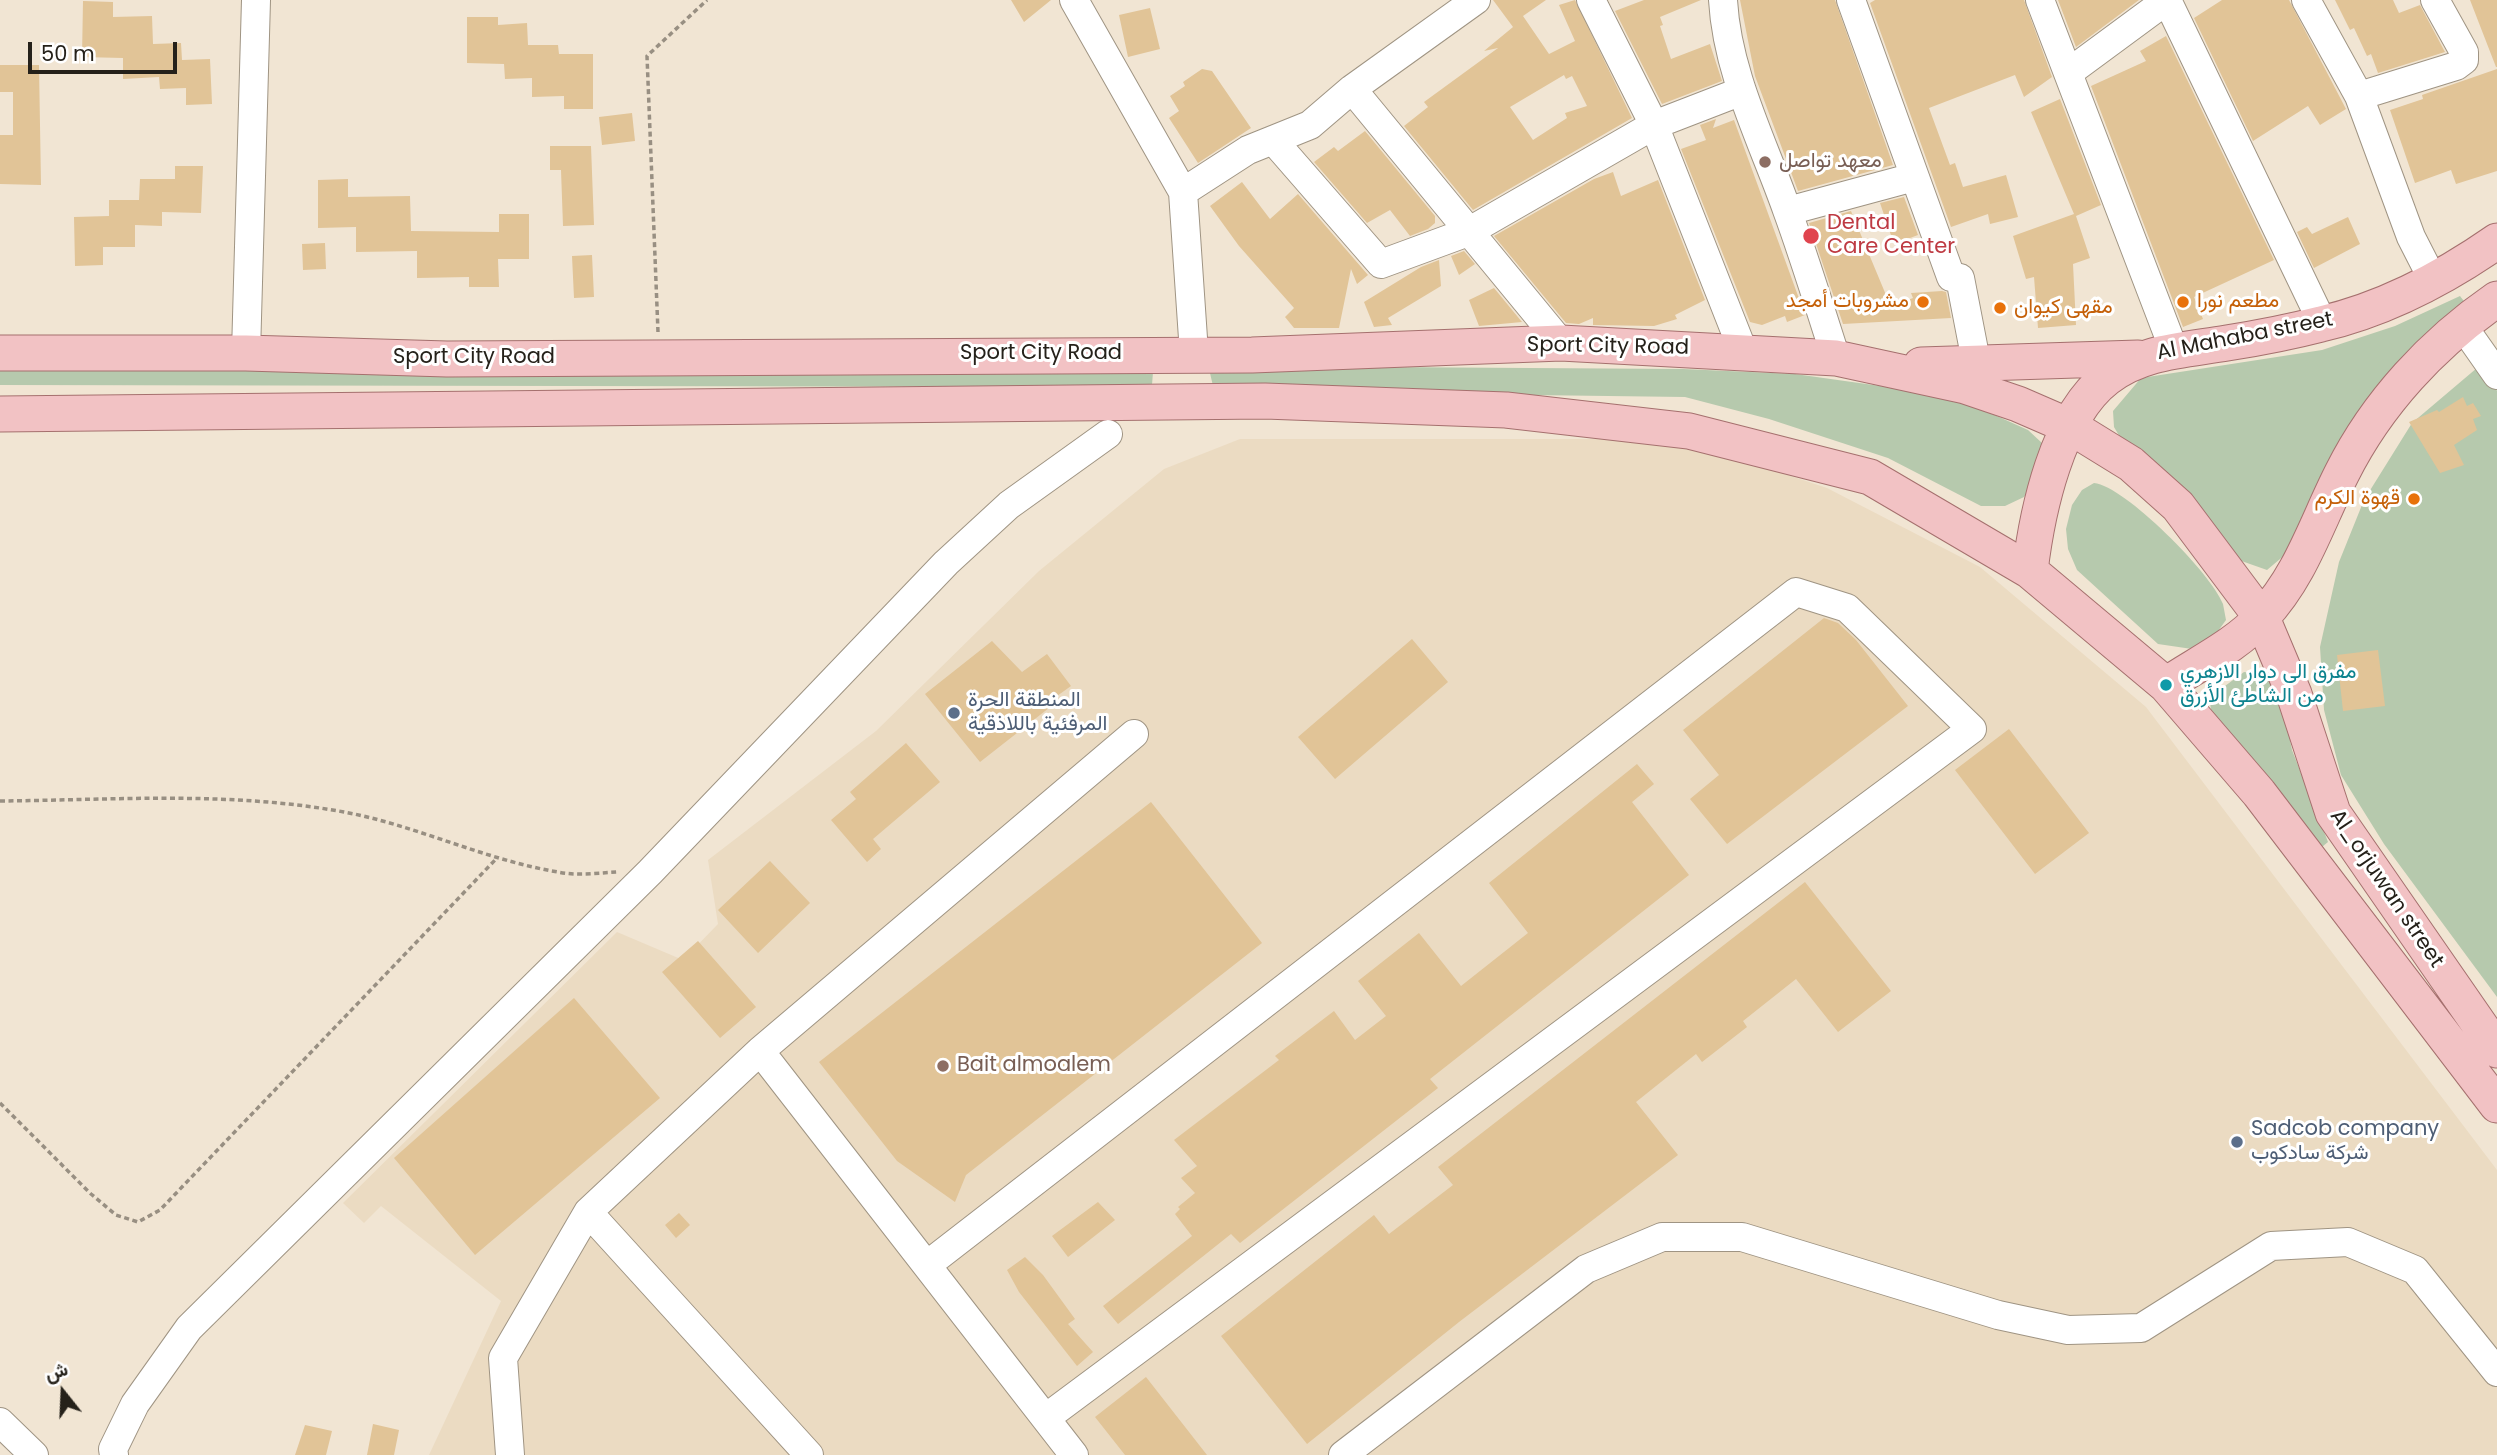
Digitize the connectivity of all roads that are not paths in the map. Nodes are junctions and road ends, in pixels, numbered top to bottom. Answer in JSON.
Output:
{"nodes":[{"id":1,"x":256,"y":0,"type":"edge"},
{"id":2,"x":1074,"y":0,"type":"edge"},
{"id":3,"x":1476,"y":0,"type":"edge"},
{"id":4,"x":1591,"y":0,"type":"edge"},
{"id":5,"x":1723,"y":0,"type":"edge"},
{"id":6,"x":1851,"y":0,"type":"edge"},
{"id":7,"x":2040,"y":0,"type":"edge"},
{"id":8,"x":2306,"y":0,"type":"edge"},
{"id":9,"x":2435,"y":0,"type":"edge"},
{"id":10,"x":2068,"y":73,"type":"junction"},
{"id":11,"x":1352,"y":89,"type":"junction"},
{"id":12,"x":1742,"y":90,"type":"junction"},
{"id":13,"x":2359,"y":96,"type":"junction"},
{"id":14,"x":1654,"y":125,"type":"junction"},
{"id":15,"x":1273,"y":139,"type":"junction"},
{"id":16,"x":1914,"y":177,"type":"junction"},
{"id":17,"x":1183,"y":192,"type":"junction"},
{"id":18,"x":1787,"y":211,"type":"junction"},
{"id":19,"x":1468,"y":232,"type":"junction"},
{"id":20,"x":2497,"y":241,"type":"edge"},
{"id":21,"x":2468,"y":261,"type":"junction"},
{"id":22,"x":2434,"y":282,"type":"junction"},
{"id":23,"x":2496,"y":300,"type":"edge"},
{"id":24,"x":2323,"y":324,"type":"junction"},
{"id":25,"x":2462,"y":325,"type":"junction"},
{"id":26,"x":1560,"y":343,"type":"junction"},
{"id":27,"x":1743,"y":351,"type":"junction"},
{"id":28,"x":0,"y":353,"type":"edge"},
{"id":29,"x":246,"y":353,"type":"junction"},
{"id":30,"x":1194,"y":353,"type":"junction"},
{"id":31,"x":2160,"y":354,"type":"junction"},
{"id":32,"x":1836,"y":358,"type":"junction"},
{"id":33,"x":1976,"y":361,"type":"junction"},
{"id":34,"x":1880,"y":368,"type":"junction"},
{"id":35,"x":2497,"y":375,"type":"edge"},
{"id":36,"x":0,"y":414,"type":"edge"},
{"id":37,"x":2071,"y":427,"type":"junction"},
{"id":38,"x":1108,"y":434,"type":"dead end"},
{"id":39,"x":2030,"y":571,"type":"junction"},
{"id":40,"x":2262,"y":618,"type":"junction"},
{"id":41,"x":2166,"y":685,"type":"junction"},
{"id":42,"x":1134,"y":734,"type":"dead end"},
{"id":43,"x":2497,"y":1050,"type":"edge"},
{"id":44,"x":760,"y":1051,"type":"junction"},
{"id":45,"x":2497,"y":1105,"type":"edge"},
{"id":46,"x":588,"y":1212,"type":"junction"},
{"id":47,"x":926,"y":1265,"type":"junction"},
{"id":48,"x":2497,"y":1372,"type":"edge"},
{"id":49,"x":1046,"y":1418,"type":"junction"},
{"id":50,"x":0,"y":1422,"type":"edge"},
{"id":51,"x":34,"y":1455,"type":"edge"},
{"id":52,"x":114,"y":1455,"type":"edge"},
{"id":53,"x":510,"y":1455,"type":"edge"},
{"id":54,"x":809,"y":1455,"type":"edge"},
{"id":55,"x":1074,"y":1455,"type":"edge"},
{"id":56,"x":1343,"y":1455,"type":"edge"}],
"edges":[{"from":1,"to":29,"type":"street"},
{"from":2,"to":17,"type":"street"},
{"from":3,"to":11,"type":"street"},
{"from":4,"to":14,"type":"street"},
{"from":5,"to":12,"type":"street"},
{"from":6,"to":16,"type":"street"},
{"from":7,"to":10,"type":"street"},
{"from":8,"to":13,"type":"street"},
{"from":9,"to":13,"type":"street"},
{"from":10,"to":24,"type":"street"},
{"from":10,"to":31,"type":"street"},
{"from":11,"to":15,"type":"street"},
{"from":11,"to":19,"type":"street"},
{"from":12,"to":14,"type":"street"},
{"from":12,"to":18,"type":"street"},
{"from":13,"to":22,"type":"street"},
{"from":14,"to":19,"type":"street"},
{"from":14,"to":27,"type":"street"},
{"from":15,"to":17,"type":"street"},
{"from":15,"to":19,"type":"street"},
{"from":16,"to":18,"type":"street"},
{"from":16,"to":33,"type":"street"},
{"from":17,"to":30,"type":"street"},
{"from":18,"to":32,"type":"street"},
{"from":19,"to":26,"type":"street"},
{"from":20,"to":21,"type":"main road","name":"Al Mahaba street"},
{"from":21,"to":22,"type":"main road","name":"Al Mahaba street"},
{"from":21,"to":23,"type":"main road"},
{"from":22,"to":24,"type":"main road","name":"Al Mahaba street"},
{"from":23,"to":25,"type":"main road"},
{"from":24,"to":31,"type":"main road","name":"Al Mahaba street"},
{"from":25,"to":35,"type":"street"},
{"from":25,"to":40,"type":"main road"},
{"from":26,"to":27,"type":"main road","name":"Sport City Road"},
{"from":26,"to":30,"type":"main road","name":"Sport City Road"},
{"from":27,"to":32,"type":"main road","name":"Sport City Road"},
{"from":28,"to":29,"type":"main road","name":"Sport City Road"},
{"from":29,"to":30,"type":"main road","name":"Sport City Road"},
{"from":31,"to":33,"type":"main road"},
{"from":31,"to":37,"type":"main road","name":"Al Mahaba street"},
{"from":32,"to":34,"type":"main road","name":"Sport City Road"},
{"from":33,"to":34,"type":"main road"},
{"from":34,"to":37,"type":"main road","name":"Sport City Road"},
{"from":36,"to":39,"type":"main road"},
{"from":37,"to":39,"type":"main road","name":"Al Mahaba street"},
{"from":37,"to":40,"type":"main road","name":"Al_orjuwan street"},
{"from":38,"to":52,"type":"street"},
{"from":39,"to":41,"type":"main road","name":"Al_orjuwan street"},
{"from":40,"to":41,"type":"main road"},
{"from":40,"to":43,"type":"main road","name":"Al_orjuwan street"},
{"from":41,"to":45,"type":"main road","name":"Al_orjuwan street"},
{"from":42,"to":44,"type":"street"},
{"from":44,"to":46,"type":"street"},
{"from":44,"to":47,"type":"street"},
{"from":46,"to":53,"type":"street"},
{"from":46,"to":54,"type":"street"},
{"from":47,"to":49,"type":"street"},
{"from":47,"to":49,"type":"street"},
{"from":48,"to":56,"type":"street"},
{"from":49,"to":55,"type":"street"},
{"from":50,"to":51,"type":"street"}]}
